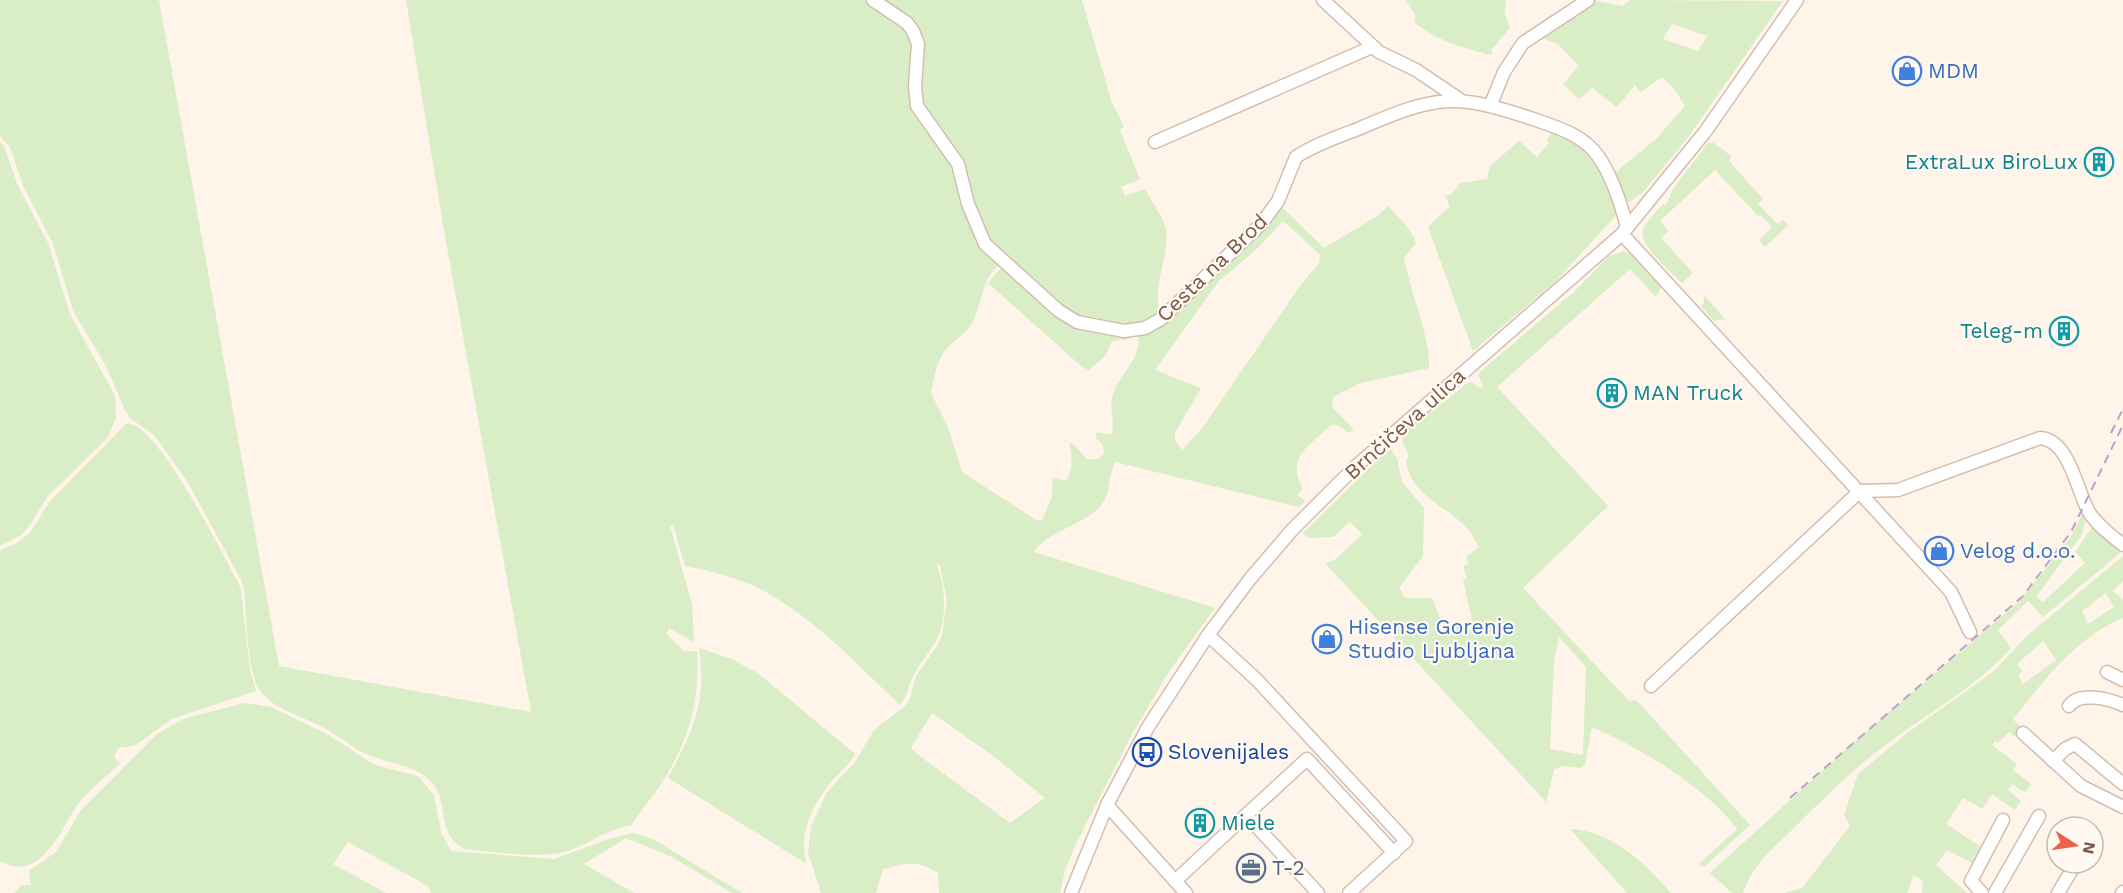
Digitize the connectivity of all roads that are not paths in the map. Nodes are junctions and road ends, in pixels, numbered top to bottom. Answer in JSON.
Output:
{"nodes":[{"id":1,"x":873,"y":0,"type":"edge"},
{"id":2,"x":1323,"y":0,"type":"edge"},
{"id":3,"x":1588,"y":0,"type":"edge"},
{"id":4,"x":1797,"y":0,"type":"edge"},
{"id":5,"x":1372,"y":46,"type":"junction"},
{"id":6,"x":1460,"y":99,"type":"junction"},
{"id":7,"x":1491,"y":104,"type":"junction"},
{"id":8,"x":1155,"y":142,"type":"dead end"},
{"id":9,"x":1625,"y":230,"type":"junction"},
{"id":10,"x":1860,"y":491,"type":"junction"},
{"id":11,"x":2123,"y":545,"type":"edge"},
{"id":12,"x":1970,"y":632,"type":"dead end"},
{"id":13,"x":1208,"y":635,"type":"junction"},
{"id":14,"x":2107,"y":672,"type":"dead end"},
{"id":15,"x":2123,"y":680,"type":"edge"},
{"id":16,"x":1651,"y":686,"type":"dead end"},
{"id":17,"x":2123,"y":705,"type":"edge"},
{"id":18,"x":2069,"y":706,"type":"dead end"},
{"id":19,"x":2024,"y":734,"type":"dead end"},
{"id":20,"x":2053,"y":761,"type":"junction"},
{"id":21,"x":2123,"y":784,"type":"edge"},
{"id":22,"x":1107,"y":805,"type":"junction"},
{"id":23,"x":2123,"y":807,"type":"edge"},
{"id":24,"x":1246,"y":815,"type":"junction"},
{"id":25,"x":2039,"y":816,"type":"dead end"},
{"id":26,"x":2003,"y":820,"type":"dead end"},
{"id":27,"x":1394,"y":853,"type":"junction"},
{"id":28,"x":2069,"y":875,"type":"edge"},
{"id":29,"x":1175,"y":881,"type":"junction"},
{"id":30,"x":1071,"y":893,"type":"edge"},
{"id":31,"x":1186,"y":893,"type":"edge"},
{"id":32,"x":1318,"y":893,"type":"edge"},
{"id":33,"x":1349,"y":893,"type":"edge"},
{"id":34,"x":1982,"y":893,"type":"edge"},
{"id":35,"x":1995,"y":893,"type":"edge"},
{"id":36,"x":2058,"y":893,"type":"edge"}],
"edges":[{"from":1,"to":6,"type":"street","name":"Cesta na Brod"},
{"from":2,"to":5,"type":"street"},
{"from":3,"to":7,"type":"street"},
{"from":4,"to":9,"type":"street","name":"Brnčičeva ulica"},
{"from":5,"to":6,"type":"street"},
{"from":5,"to":8,"type":"street"},
{"from":6,"to":7,"type":"street","name":"Cesta na Brod"},
{"from":7,"to":9,"type":"street","name":"Cesta na Brod"},
{"from":9,"to":10,"type":"street"},
{"from":9,"to":13,"type":"street","name":"Brnčičeva ulica"},
{"from":10,"to":11,"type":"street"},
{"from":10,"to":12,"type":"street"},
{"from":10,"to":16,"type":"street"},
{"from":13,"to":22,"type":"street","name":"Brnčičeva ulica"},
{"from":13,"to":27,"type":"street"},
{"from":14,"to":15,"type":"street"},
{"from":17,"to":18,"type":"street"},
{"from":19,"to":20,"type":"street"},
{"from":20,"to":21,"type":"street"},
{"from":20,"to":23,"type":"street"},
{"from":22,"to":29,"type":"street"},
{"from":22,"to":30,"type":"street","name":"Brnčičeva ulica"},
{"from":24,"to":27,"type":"street"},
{"from":24,"to":29,"type":"street"},
{"from":24,"to":32,"type":"street"},
{"from":25,"to":35,"type":"street"},
{"from":26,"to":34,"type":"street"},
{"from":27,"to":33,"type":"street"},
{"from":28,"to":36,"type":"street"},
{"from":29,"to":31,"type":"street"}]}
